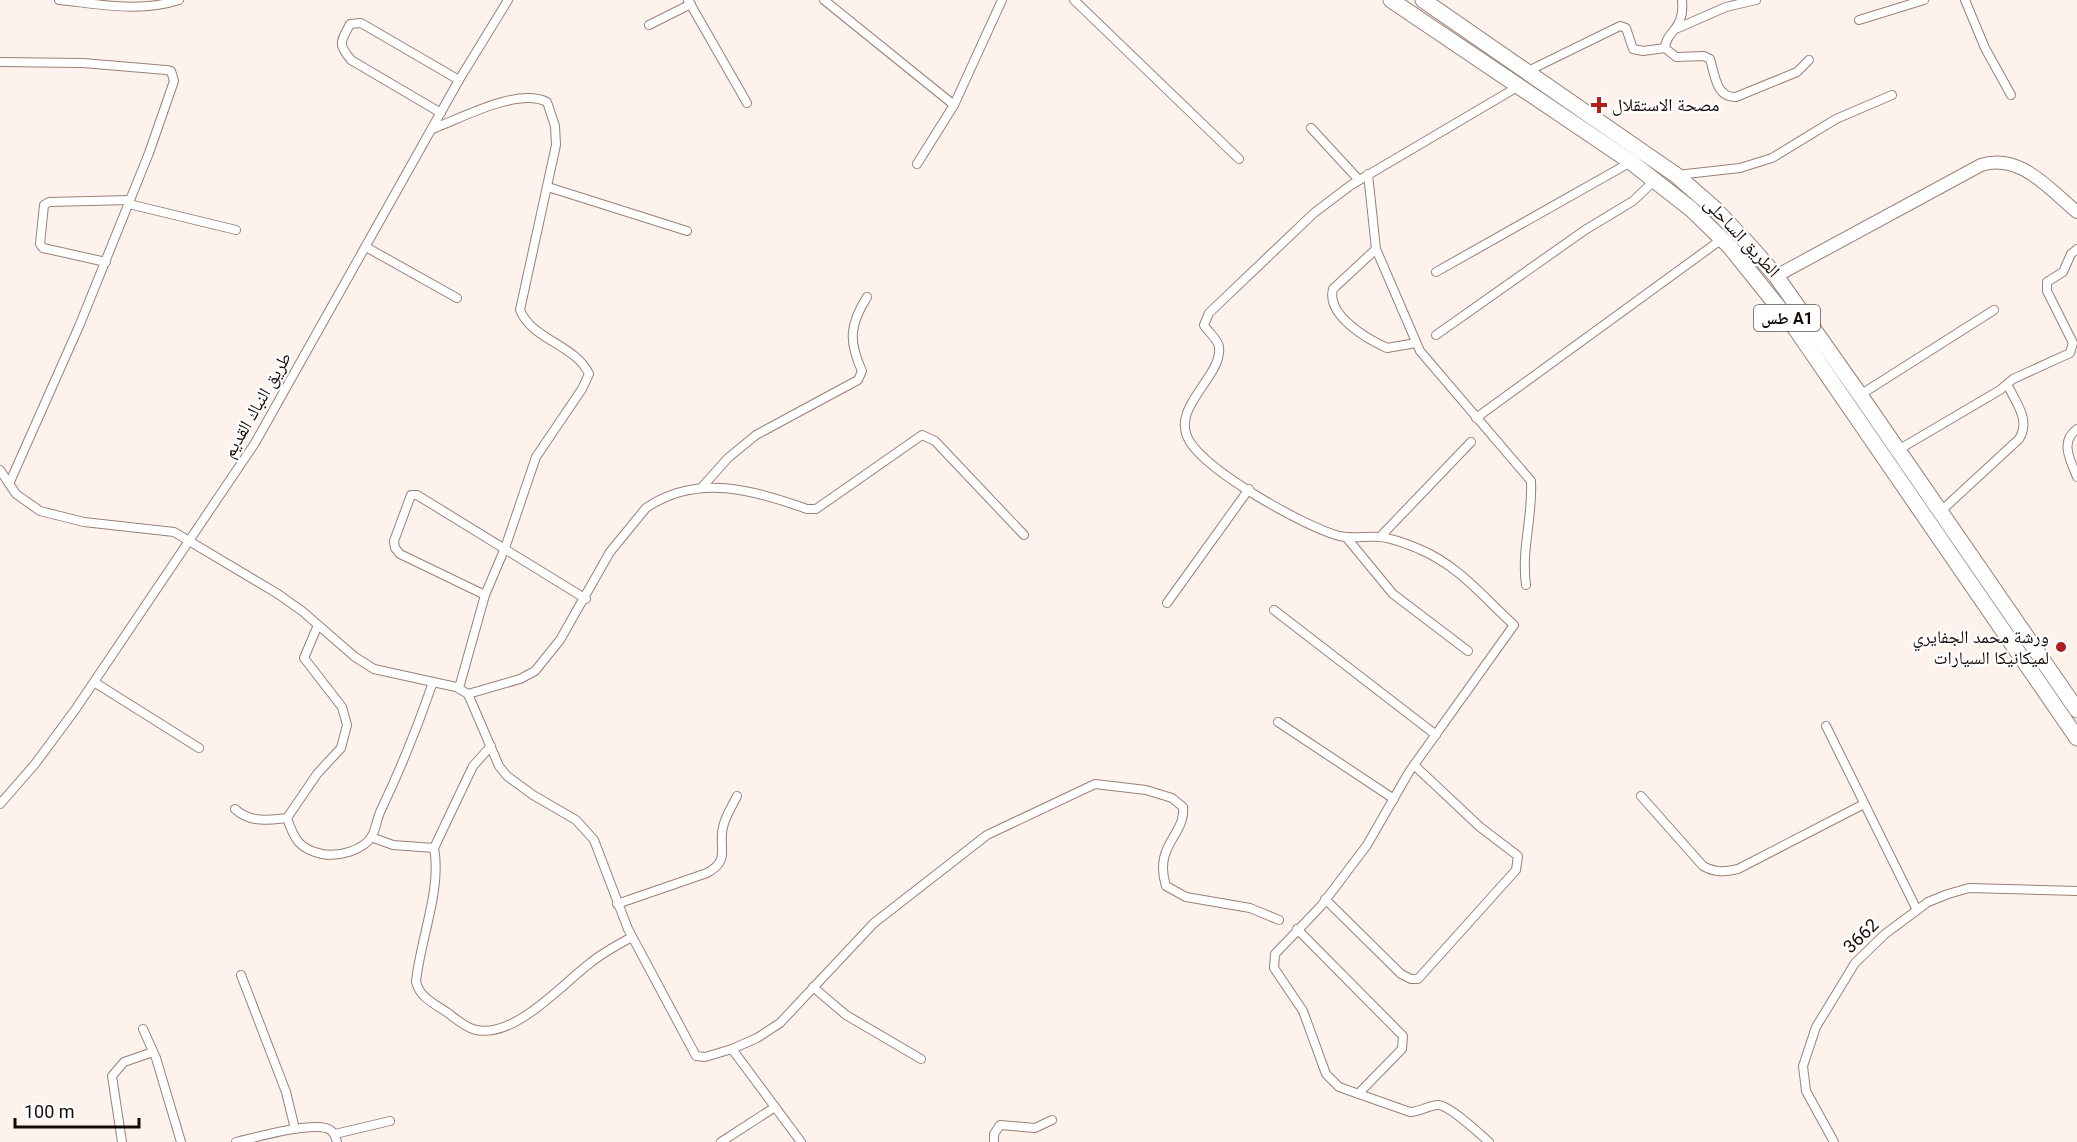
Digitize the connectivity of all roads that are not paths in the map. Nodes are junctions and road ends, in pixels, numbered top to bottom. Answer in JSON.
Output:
{"nodes":[{"id":1,"x":59,"y":0,"type":"edge"},
{"id":2,"x":179,"y":0,"type":"edge"},
{"id":3,"x":508,"y":0,"type":"edge"},
{"id":4,"x":824,"y":0,"type":"edge"},
{"id":5,"x":1002,"y":0,"type":"edge"},
{"id":6,"x":1074,"y":0,"type":"edge"},
{"id":7,"x":1391,"y":0,"type":"edge"},
{"id":8,"x":1682,"y":0,"type":"edge"},
{"id":9,"x":1756,"y":0,"type":"edge"},
{"id":10,"x":1924,"y":0,"type":"edge"},
{"id":11,"x":1965,"y":0,"type":"edge"},
{"id":12,"x":690,"y":2,"type":"edge"},
{"id":13,"x":1428,"y":2,"type":"edge"},
{"id":14,"x":1859,"y":20,"type":"dead end"},
{"id":15,"x":649,"y":25,"type":"dead end"},
{"id":16,"x":1678,"y":28,"type":"junction"},
{"id":17,"x":1665,"y":48,"type":"junction"},
{"id":18,"x":1809,"y":60,"type":"dead end"},
{"id":19,"x":0,"y":62,"type":"edge"},
{"id":20,"x":1522,"y":79,"type":"junction"},
{"id":21,"x":459,"y":80,"type":"junction"},
{"id":22,"x":1892,"y":95,"type":"dead end"},
{"id":23,"x":2011,"y":95,"type":"dead end"},
{"id":24,"x":747,"y":103,"type":"dead end"},
{"id":25,"x":954,"y":105,"type":"junction"},
{"id":26,"x":441,"y":113,"type":"junction"},
{"id":27,"x":1311,"y":128,"type":"dead end"},
{"id":28,"x":432,"y":129,"type":"junction"},
{"id":29,"x":1239,"y":159,"type":"dead end"},
{"id":30,"x":1631,"y":162,"type":"junction"},
{"id":31,"x":917,"y":164,"type":"dead end"},
{"id":32,"x":1368,"y":174,"type":"junction"},
{"id":33,"x":1676,"y":175,"type":"junction"},
{"id":34,"x":1359,"y":180,"type":"junction"},
{"id":35,"x":1655,"y":180,"type":"junction"},
{"id":36,"x":548,"y":187,"type":"junction"},
{"id":37,"x":129,"y":202,"type":"junction"},
{"id":38,"x":2077,"y":212,"type":"edge"},
{"id":39,"x":236,"y":230,"type":"dead end"},
{"id":40,"x":687,"y":231,"type":"dead end"},
{"id":41,"x":1722,"y":239,"type":"junction"},
{"id":42,"x":366,"y":248,"type":"junction"},
{"id":43,"x":1376,"y":249,"type":"junction"},
{"id":44,"x":2077,"y":249,"type":"edge"},
{"id":45,"x":106,"y":262,"type":"junction"},
{"id":46,"x":1436,"y":272,"type":"dead end"},
{"id":47,"x":1776,"y":276,"type":"junction"},
{"id":48,"x":867,"y":297,"type":"dead end"},
{"id":49,"x":457,"y":298,"type":"dead end"},
{"id":50,"x":1994,"y":310,"type":"dead end"},
{"id":51,"x":1436,"y":335,"type":"dead end"},
{"id":52,"x":1416,"y":343,"type":"junction"},
{"id":53,"x":2007,"y":384,"type":"junction"},
{"id":54,"x":1860,"y":395,"type":"junction"},
{"id":55,"x":1476,"y":418,"type":"junction"},
{"id":56,"x":2077,"y":429,"type":"edge"},
{"id":57,"x":1471,"y":441,"type":"dead end"},
{"id":58,"x":1899,"y":450,"type":"junction"},
{"id":59,"x":0,"y":470,"type":"edge"},
{"id":60,"x":2077,"y":477,"type":"edge"},
{"id":61,"x":9,"y":483,"type":"junction"},
{"id":62,"x":703,"y":486,"type":"junction"},
{"id":63,"x":1249,"y":489,"type":"junction"},
{"id":64,"x":1941,"y":511,"type":"junction"},
{"id":65,"x":1024,"y":535,"type":"dead end"},
{"id":66,"x":1346,"y":537,"type":"junction"},
{"id":67,"x":1380,"y":537,"type":"junction"},
{"id":68,"x":189,"y":542,"type":"junction"},
{"id":69,"x":505,"y":548,"type":"junction"},
{"id":70,"x":1526,"y":585,"type":"dead end"},
{"id":71,"x":485,"y":595,"type":"junction"},
{"id":72,"x":586,"y":598,"type":"junction"},
{"id":73,"x":1167,"y":603,"type":"dead end"},
{"id":74,"x":1274,"y":610,"type":"dead end"},
{"id":75,"x":318,"y":626,"type":"junction"},
{"id":76,"x":1468,"y":651,"type":"dead end"},
{"id":77,"x":94,"y":682,"type":"junction"},
{"id":78,"x":433,"y":682,"type":"junction"},
{"id":79,"x":459,"y":688,"type":"junction"},
{"id":80,"x":468,"y":694,"type":"junction"},
{"id":81,"x":2077,"y":710,"type":"edge"},
{"id":82,"x":1278,"y":722,"type":"dead end"},
{"id":83,"x":1826,"y":726,"type":"dead end"},
{"id":84,"x":1436,"y":735,"type":"junction"},
{"id":85,"x":2077,"y":738,"type":"edge"},
{"id":86,"x":491,"y":746,"type":"junction"},
{"id":87,"x":199,"y":748,"type":"dead end"},
{"id":88,"x":1414,"y":765,"type":"junction"},
{"id":89,"x":0,"y":788,"type":"edge"},
{"id":90,"x":9,"y":795,"type":"junction"},
{"id":91,"x":737,"y":796,"type":"dead end"},
{"id":92,"x":1641,"y":796,"type":"dead end"},
{"id":93,"x":1394,"y":799,"type":"junction"},
{"id":94,"x":0,"y":804,"type":"edge"},
{"id":95,"x":1864,"y":804,"type":"junction"},
{"id":96,"x":235,"y":809,"type":"dead end"},
{"id":97,"x":286,"y":818,"type":"junction"},
{"id":98,"x":371,"y":837,"type":"junction"},
{"id":99,"x":434,"y":848,"type":"junction"},
{"id":100,"x":2077,"y":891,"type":"edge"},
{"id":101,"x":1325,"y":899,"type":"junction"},
{"id":102,"x":617,"y":904,"type":"junction"},
{"id":103,"x":1917,"y":910,"type":"junction"},
{"id":104,"x":1279,"y":920,"type":"dead end"},
{"id":105,"x":1297,"y":929,"type":"junction"},
{"id":106,"x":632,"y":937,"type":"junction"},
{"id":107,"x":241,"y":975,"type":"dead end"},
{"id":108,"x":813,"y":987,"type":"junction"},
{"id":109,"x":143,"y":1029,"type":"dead end"},
{"id":110,"x":732,"y":1049,"type":"junction"},
{"id":111,"x":153,"y":1052,"type":"junction"},
{"id":112,"x":921,"y":1059,"type":"dead end"},
{"id":113,"x":1358,"y":1094,"type":"junction"},
{"id":114,"x":775,"y":1107,"type":"junction"},
{"id":115,"x":390,"y":1120,"type":"dead end"},
{"id":116,"x":1052,"y":1120,"type":"dead end"},
{"id":117,"x":295,"y":1129,"type":"junction"},
{"id":118,"x":336,"y":1138,"type":"edge"},
{"id":119,"x":240,"y":1141,"type":"edge"},
{"id":120,"x":122,"y":1142,"type":"edge"},
{"id":121,"x":181,"y":1142,"type":"edge"},
{"id":122,"x":721,"y":1142,"type":"edge"},
{"id":123,"x":801,"y":1142,"type":"edge"},
{"id":124,"x":994,"y":1142,"type":"edge"},
{"id":125,"x":1490,"y":1142,"type":"edge"},
{"id":126,"x":1834,"y":1142,"type":"edge"}],
"edges":[{"from":1,"to":2,"type":"street"},
{"from":3,"to":21,"type":"street","name":"طريق النباك القديم"},
{"from":4,"to":25,"type":"street"},
{"from":5,"to":25,"type":"street"},
{"from":6,"to":29,"type":"street"},
{"from":7,"to":20,"type":"highway","name":"الطريق الساحلى","number":"طس A1"},
{"from":8,"to":16,"type":"street"},
{"from":9,"to":16,"type":"street"},
{"from":10,"to":14,"type":"street"},
{"from":11,"to":23,"type":"street"},
{"from":12,"to":15,"type":"street"},
{"from":12,"to":24,"type":"street"},
{"from":13,"to":20,"type":"highway","name":"الطريق الساحلى","number":"طس A1"},
{"from":16,"to":17,"type":"street"},
{"from":17,"to":18,"type":"street"},
{"from":17,"to":20,"type":"street"},
{"from":19,"to":37,"type":"street"},
{"from":20,"to":30,"type":"highway","name":"الطريق الساحلى","number":"طس A1"},
{"from":20,"to":32,"type":"street"},
{"from":20,"to":33,"type":"highway","name":"الطريق الساحلى","number":"طس A1"},
{"from":21,"to":26,"type":"street","name":"طريق النباك القديم"},
{"from":21,"to":26,"type":"street"},
{"from":22,"to":33,"type":"street"},
{"from":25,"to":31,"type":"street"},
{"from":26,"to":28,"type":"street","name":"طريق النباك القديم"},
{"from":27,"to":34,"type":"street"},
{"from":28,"to":36,"type":"street"},
{"from":28,"to":42,"type":"street","name":"طريق النباك القديم"},
{"from":30,"to":35,"type":"highway","name":"الطريق الساحلى","number":"طس A1"},
{"from":30,"to":46,"type":"street"},
{"from":32,"to":34,"type":"street"},
{"from":32,"to":43,"type":"street"},
{"from":33,"to":47,"type":"highway","name":"الطريق الساحلى","number":"طس A1"},
{"from":34,"to":63,"type":"street"},
{"from":35,"to":41,"type":"highway","name":"الطريق الساحلى","number":"طس A1"},
{"from":35,"to":51,"type":"street"},
{"from":36,"to":40,"type":"street"},
{"from":36,"to":69,"type":"street"},
{"from":37,"to":39,"type":"street"},
{"from":37,"to":45,"type":"street"},
{"from":37,"to":45,"type":"street"},
{"from":38,"to":47,"type":"street"},
{"from":41,"to":55,"type":"street"},
{"from":41,"to":85,"type":"highway","name":"الطريق الساحلى","number":"طس A1"},
{"from":42,"to":49,"type":"street"},
{"from":42,"to":68,"type":"street","name":"طريق النباك القديم"},
{"from":43,"to":52,"type":"street"},
{"from":43,"to":52,"type":"street"},
{"from":44,"to":53,"type":"street"},
{"from":45,"to":61,"type":"street"},
{"from":47,"to":54,"type":"highway","name":"الطريق الساحلى","number":"طس A1"},
{"from":48,"to":62,"type":"street"},
{"from":50,"to":54,"type":"street"},
{"from":52,"to":55,"type":"street"},
{"from":53,"to":58,"type":"street"},
{"from":53,"to":64,"type":"street"},
{"from":54,"to":58,"type":"highway","name":"الطريق الساحلى","number":"طس A1"},
{"from":55,"to":70,"type":"street"},
{"from":56,"to":60,"type":"street"},
{"from":57,"to":67,"type":"street"},
{"from":58,"to":64,"type":"highway","name":"الطريق الساحلى","number":"طس A1"},
{"from":59,"to":61,"type":"street"},
{"from":61,"to":68,"type":"street"},
{"from":62,"to":65,"type":"street"},
{"from":62,"to":72,"type":"street"},
{"from":63,"to":66,"type":"street"},
{"from":63,"to":73,"type":"street"},
{"from":64,"to":81,"type":"highway","name":"الطريق الساحلى","number":"طس A1"},
{"from":66,"to":67,"type":"street"},
{"from":66,"to":76,"type":"street"},
{"from":67,"to":84,"type":"street"},
{"from":68,"to":75,"type":"street"},
{"from":68,"to":77,"type":"street","name":"طريق النباك القديم"},
{"from":69,"to":71,"type":"street"},
{"from":69,"to":71,"type":"street"},
{"from":69,"to":72,"type":"street"},
{"from":71,"to":79,"type":"street"},
{"from":72,"to":80,"type":"street"},
{"from":74,"to":84,"type":"street"},
{"from":75,"to":78,"type":"street"},
{"from":75,"to":97,"type":"street"},
{"from":77,"to":87,"type":"street"},
{"from":77,"to":90,"type":"street","name":"طريق النباك القديم"},
{"from":78,"to":79,"type":"street"},
{"from":78,"to":98,"type":"street"},
{"from":79,"to":80,"type":"street"},
{"from":80,"to":86,"type":"street"},
{"from":82,"to":93,"type":"street"},
{"from":83,"to":95,"type":"street"},
{"from":84,"to":88,"type":"street"},
{"from":86,"to":99,"type":"street"},
{"from":86,"to":102,"type":"street"},
{"from":88,"to":93,"type":"street"},
{"from":88,"to":101,"type":"street"},
{"from":89,"to":90,"type":"street"},
{"from":90,"to":94,"type":"street","name":"طريق النباك القديم"},
{"from":91,"to":102,"type":"street"},
{"from":92,"to":95,"type":"street"},
{"from":93,"to":101,"type":"street"},
{"from":95,"to":103,"type":"street"},
{"from":96,"to":97,"type":"street"},
{"from":97,"to":98,"type":"street"},
{"from":98,"to":99,"type":"street"},
{"from":99,"to":106,"type":"street"},
{"from":100,"to":103,"type":"street","name":"3662"},
{"from":101,"to":105,"type":"street"},
{"from":102,"to":106,"type":"street"},
{"from":103,"to":126,"type":"street","name":"3662"},
{"from":104,"to":108,"type":"street"},
{"from":105,"to":113,"type":"street"},
{"from":105,"to":113,"type":"street"},
{"from":106,"to":110,"type":"street"},
{"from":107,"to":117,"type":"street"},
{"from":108,"to":110,"type":"street"},
{"from":108,"to":112,"type":"street"},
{"from":109,"to":111,"type":"street"},
{"from":110,"to":114,"type":"street"},
{"from":111,"to":120,"type":"street"},
{"from":111,"to":121,"type":"street"},
{"from":113,"to":125,"type":"street"},
{"from":114,"to":122,"type":"street"},
{"from":114,"to":123,"type":"street"},
{"from":115,"to":118,"type":"street"},
{"from":116,"to":124,"type":"street"},
{"from":117,"to":118,"type":"street"},
{"from":117,"to":119,"type":"street"}]}
